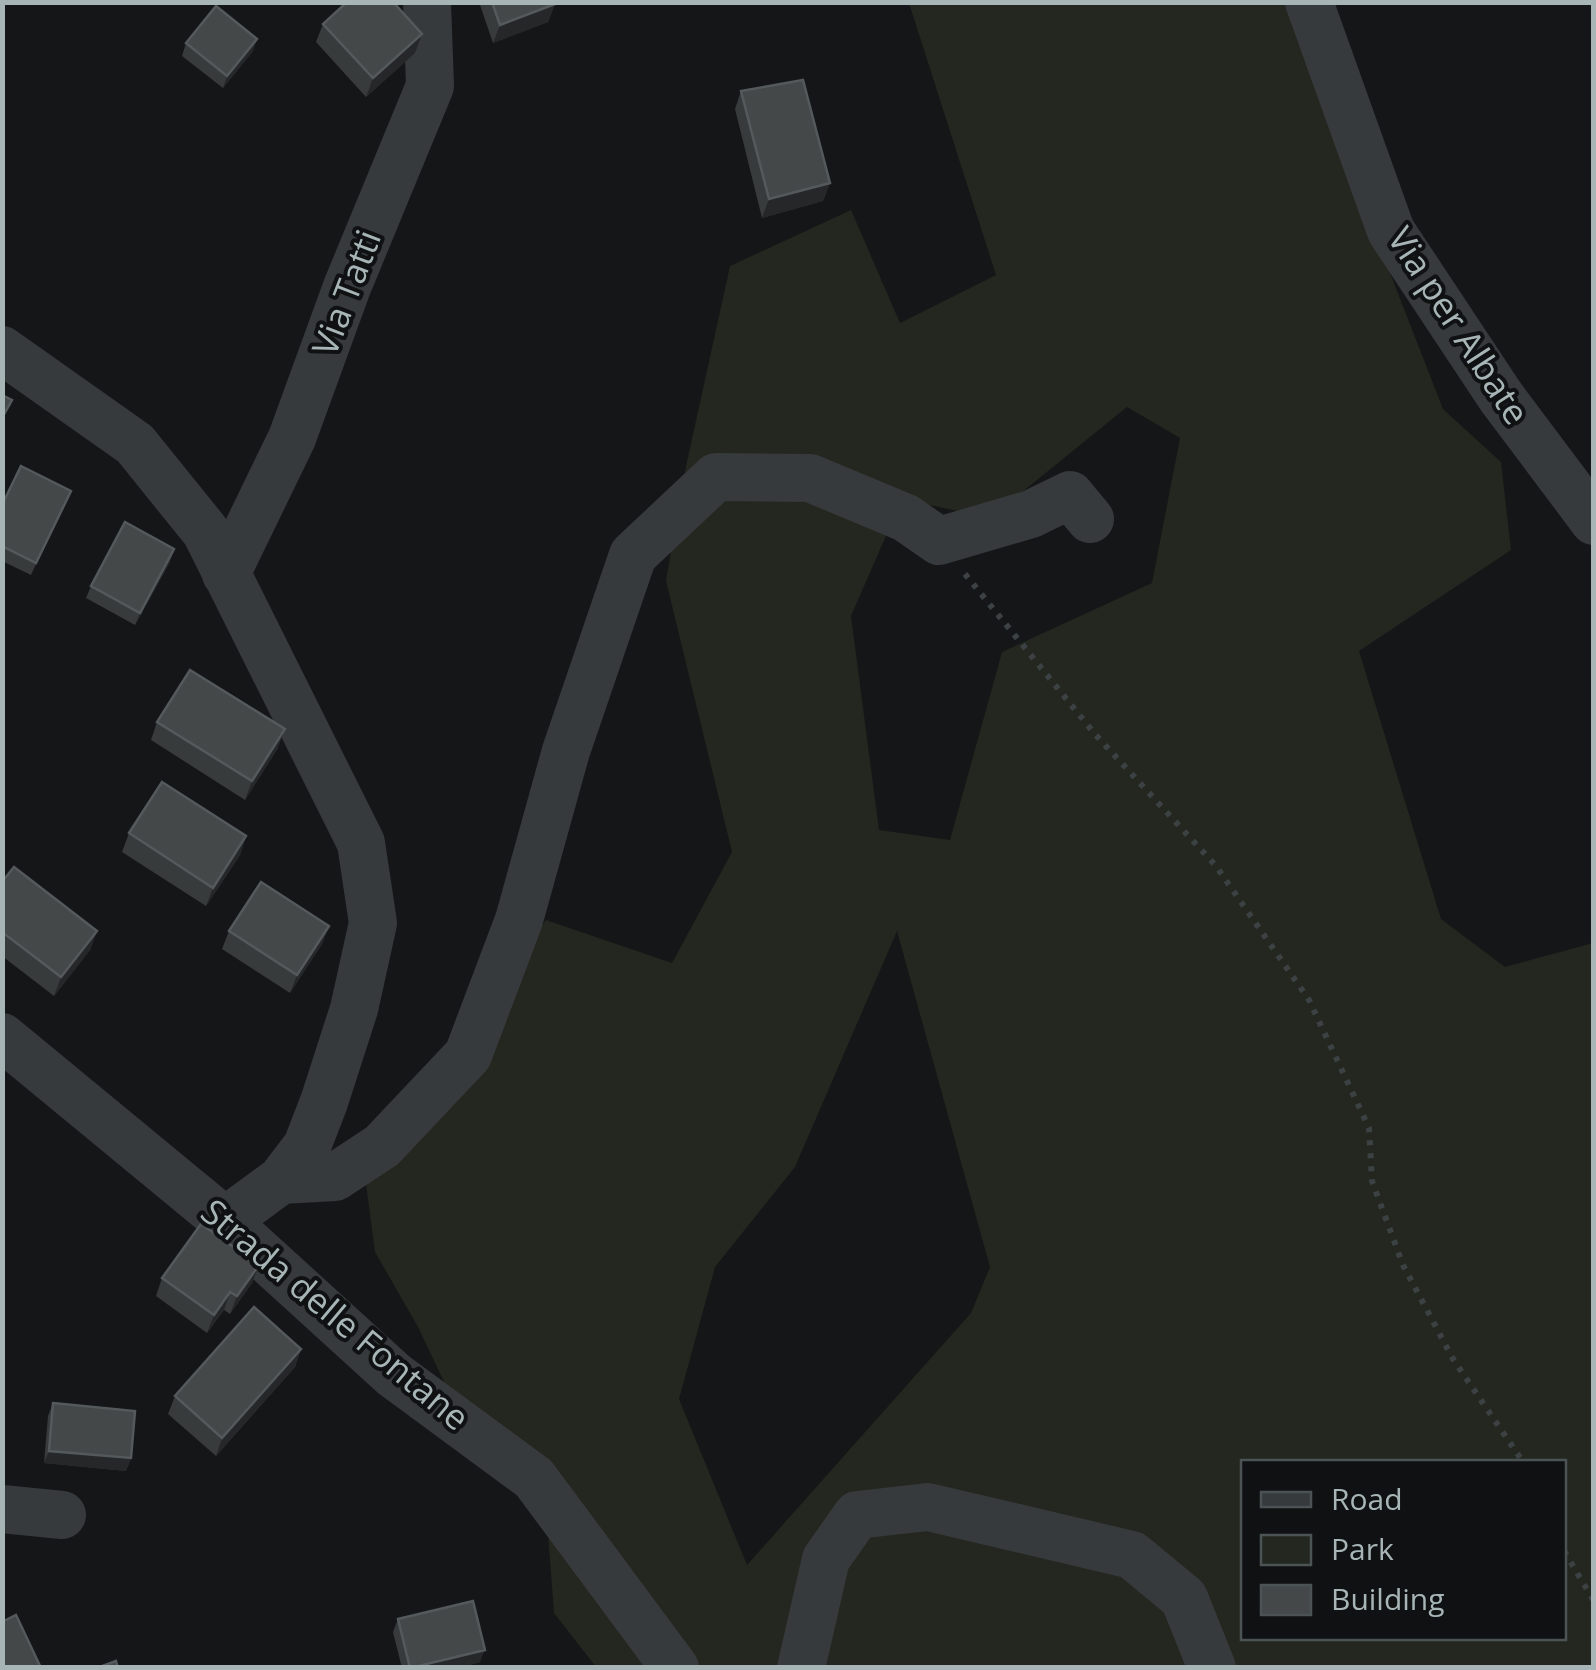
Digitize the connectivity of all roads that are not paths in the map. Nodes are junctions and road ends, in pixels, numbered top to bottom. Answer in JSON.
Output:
{"nodes":[{"id":1,"x":427,"y":2,"type":"edge"},
{"id":2,"x":1309,"y":2,"type":"edge"},
{"id":3,"x":2,"y":350,"type":"edge"},
{"id":4,"x":1090,"y":520,"type":"dead end"},
{"id":5,"x":1594,"y":522,"type":"edge"},
{"id":6,"x":226,"y":574,"type":"junction"},
{"id":7,"x":2,"y":1038,"type":"edge"},
{"id":8,"x":282,"y":1180,"type":"junction"},
{"id":9,"x":225,"y":1221,"type":"junction"},
{"id":10,"x":2,"y":1509,"type":"edge"},
{"id":11,"x":62,"y":1515,"type":"dead end"},
{"id":12,"x":674,"y":1668,"type":"edge"},
{"id":13,"x":800,"y":1668,"type":"edge"},
{"id":14,"x":1212,"y":1668,"type":"edge"}],
"edges":[{"from":1,"to":6,"type":"street","name":"Via Tatti"},
{"from":2,"to":5,"type":"street","name":"Via per Albate"},
{"from":3,"to":6,"type":"street"},
{"from":4,"to":8,"type":"street"},
{"from":6,"to":8,"type":"street"},
{"from":7,"to":9,"type":"street","name":"Strada delle Fontane"},
{"from":8,"to":9,"type":"street"},
{"from":9,"to":12,"type":"street","name":"Strada delle Fontane"},
{"from":10,"to":11,"type":"street"},
{"from":13,"to":14,"type":"street"}]}
